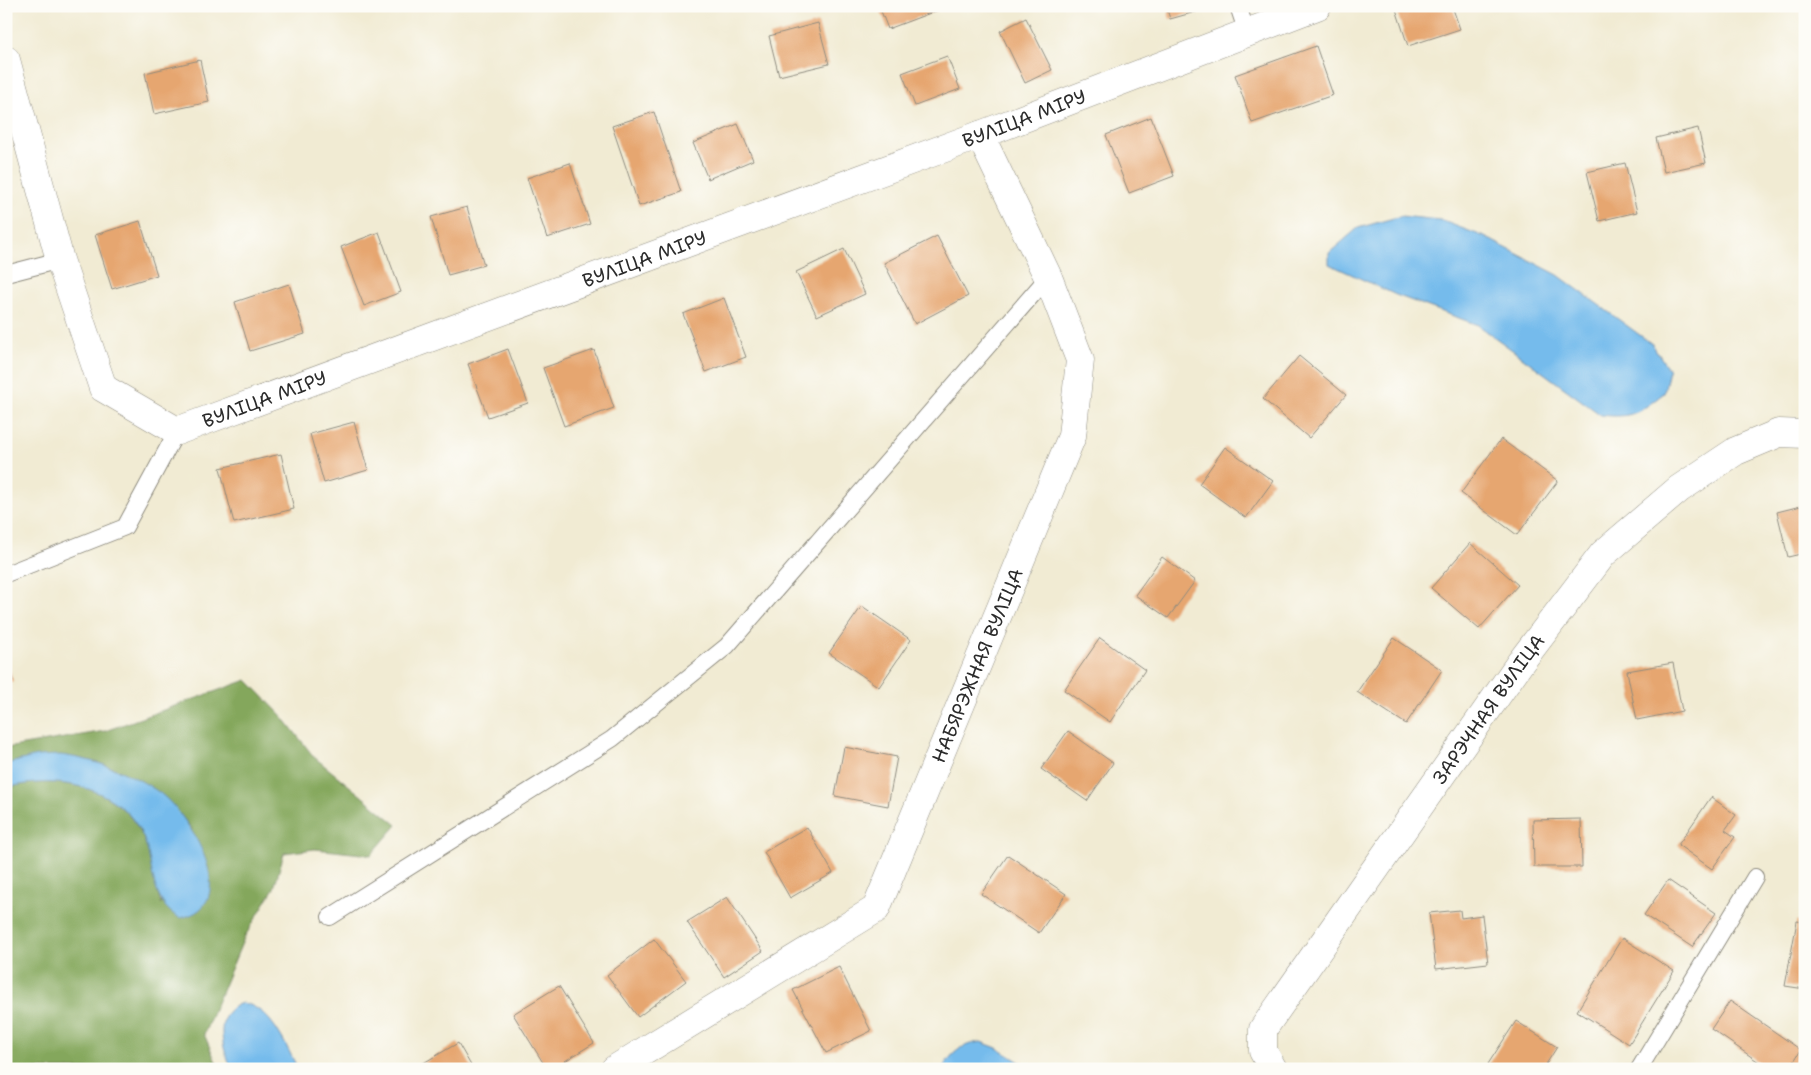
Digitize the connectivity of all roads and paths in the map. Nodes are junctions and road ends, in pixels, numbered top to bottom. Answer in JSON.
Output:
{"nodes":[{"id":1,"x":1238,"y":6,"type":"edge"},
{"id":2,"x":1317,"y":6,"type":"edge"},
{"id":3,"x":1247,"y":33,"type":"junction"},
{"id":4,"x":6,"y":60,"type":"edge"},
{"id":5,"x":980,"y":135,"type":"junction"},
{"id":6,"x":60,"y":260,"type":"junction"},
{"id":7,"x":6,"y":274,"type":"edge"},
{"id":8,"x":1048,"y":277,"type":"junction"},
{"id":9,"x":177,"y":431,"type":"junction"},
{"id":10,"x":1805,"y":434,"type":"edge"},
{"id":11,"x":6,"y":574,"type":"edge"},
{"id":12,"x":1755,"y":877,"type":"dead end"},
{"id":13,"x":330,"y":917,"type":"dead end"},
{"id":14,"x":615,"y":1069,"type":"edge"},
{"id":15,"x":1273,"y":1069,"type":"edge"},
{"id":16,"x":1639,"y":1069,"type":"edge"}],
"edges":[{"from":1,"to":3,"type":"lane"},
{"from":2,"to":3,"type":"street","name":"ВУЛІЦА МІРУ"},
{"from":3,"to":5,"type":"street","name":"ВУЛІЦА МІРУ"},
{"from":4,"to":6,"type":"street","name":"ВУЛІЦА МІРУ"},
{"from":5,"to":8,"type":"street","name":"НАБЯРЭЖНАЯ ВУЛІЦА"},
{"from":5,"to":9,"type":"street","name":"ВУЛІЦА МІРУ"},
{"from":6,"to":7,"type":"lane"},
{"from":6,"to":9,"type":"street","name":"ВУЛІЦА МІРУ"},
{"from":8,"to":13,"type":"lane"},
{"from":8,"to":14,"type":"street","name":"НАБЯРЭЖНАЯ ВУЛІЦА"},
{"from":9,"to":11,"type":"lane"},
{"from":10,"to":15,"type":"street","name":"ЗАРЭЧНАЯ ВУЛІЦА"},
{"from":12,"to":16,"type":"lane"}]}
